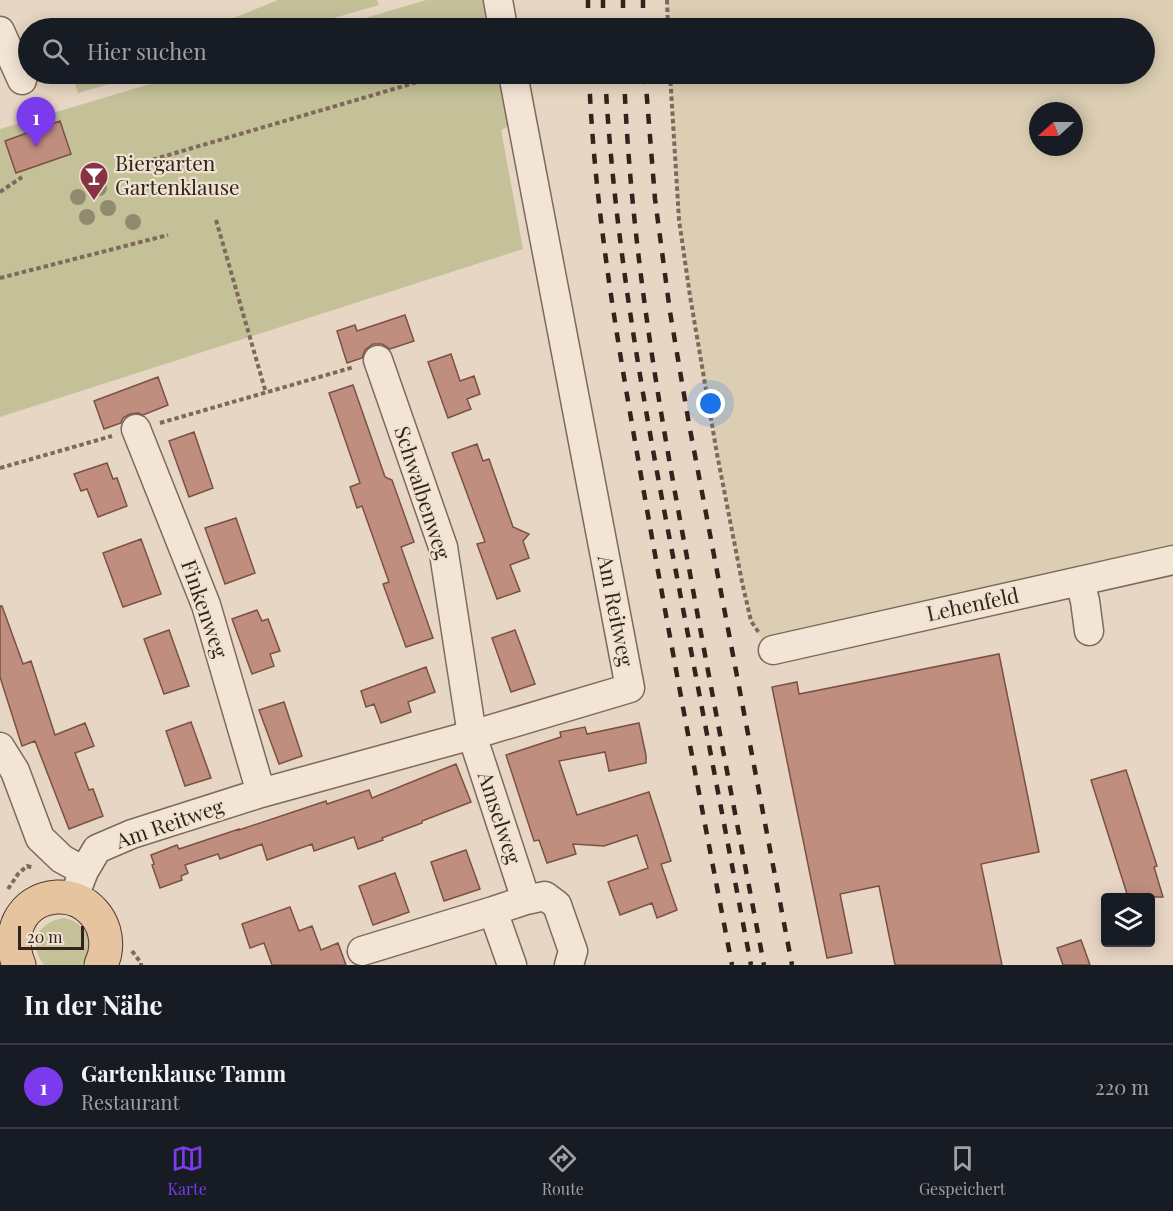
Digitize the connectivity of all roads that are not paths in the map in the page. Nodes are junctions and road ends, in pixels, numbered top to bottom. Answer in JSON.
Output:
{"nodes":[{"id":1,"x":498,"y":0,"type":"edge"},
{"id":2,"x":502,"y":18,"type":"edge"},
{"id":3,"x":0,"y":31,"type":"edge"},
{"id":4,"x":18,"y":71,"type":"edge"},
{"id":5,"x":515,"y":84,"type":"edge"},
{"id":6,"x":378,"y":360,"type":"road end"},
{"id":7,"x":136,"y":429,"type":"road end"},
{"id":8,"x":1173,"y":561,"type":"edge"},
{"id":9,"x":1080,"y":582,"type":"junction"},
{"id":10,"x":1089,"y":631,"type":"dead end"},
{"id":11,"x":773,"y":650,"type":"road end"},
{"id":12,"x":472,"y":735,"type":"junction"},
{"id":13,"x":0,"y":747,"type":"edge"},
{"id":14,"x":261,"y":793,"type":"junction"},
{"id":15,"x":78,"y":885,"type":"junction"},
{"id":16,"x":526,"y":900,"type":"junction"},
{"id":17,"x":10,"y":910,"type":"edge"},
{"id":18,"x":494,"y":911,"type":"junction"},
{"id":19,"x":362,"y":951,"type":"dead end"},
{"id":20,"x":19,"y":965,"type":"edge"},
{"id":21,"x":101,"y":965,"type":"edge"},
{"id":22,"x":512,"y":965,"type":"edge"},
{"id":23,"x":569,"y":965,"type":"edge"}],
"edges":[{"from":1,"to":2,"type":"street"},
{"from":3,"to":4,"type":"street"},
{"from":5,"to":12,"type":"street","name":"Am Reitweg"},
{"from":6,"to":12,"type":"street","name":"Schwalbenweg"},
{"from":7,"to":14,"type":"street","name":"Finkenweg"},
{"from":8,"to":9,"type":"street","name":"Lehenfeld"},
{"from":9,"to":10,"type":"street"},
{"from":9,"to":11,"type":"street","name":"Lehenfeld"},
{"from":12,"to":14,"type":"street","name":"Am Reitweg"},
{"from":12,"to":16,"type":"street","name":"Amselweg"},
{"from":13,"to":15,"type":"street"},
{"from":14,"to":15,"type":"street","name":"Am Reitweg"},
{"from":15,"to":17,"type":"main road"},
{"from":15,"to":21,"type":"main road"},
{"from":16,"to":18,"type":"street"},
{"from":16,"to":23,"type":"street"},
{"from":17,"to":20,"type":"main road"},
{"from":18,"to":19,"type":"street"},
{"from":18,"to":22,"type":"street"}]}
